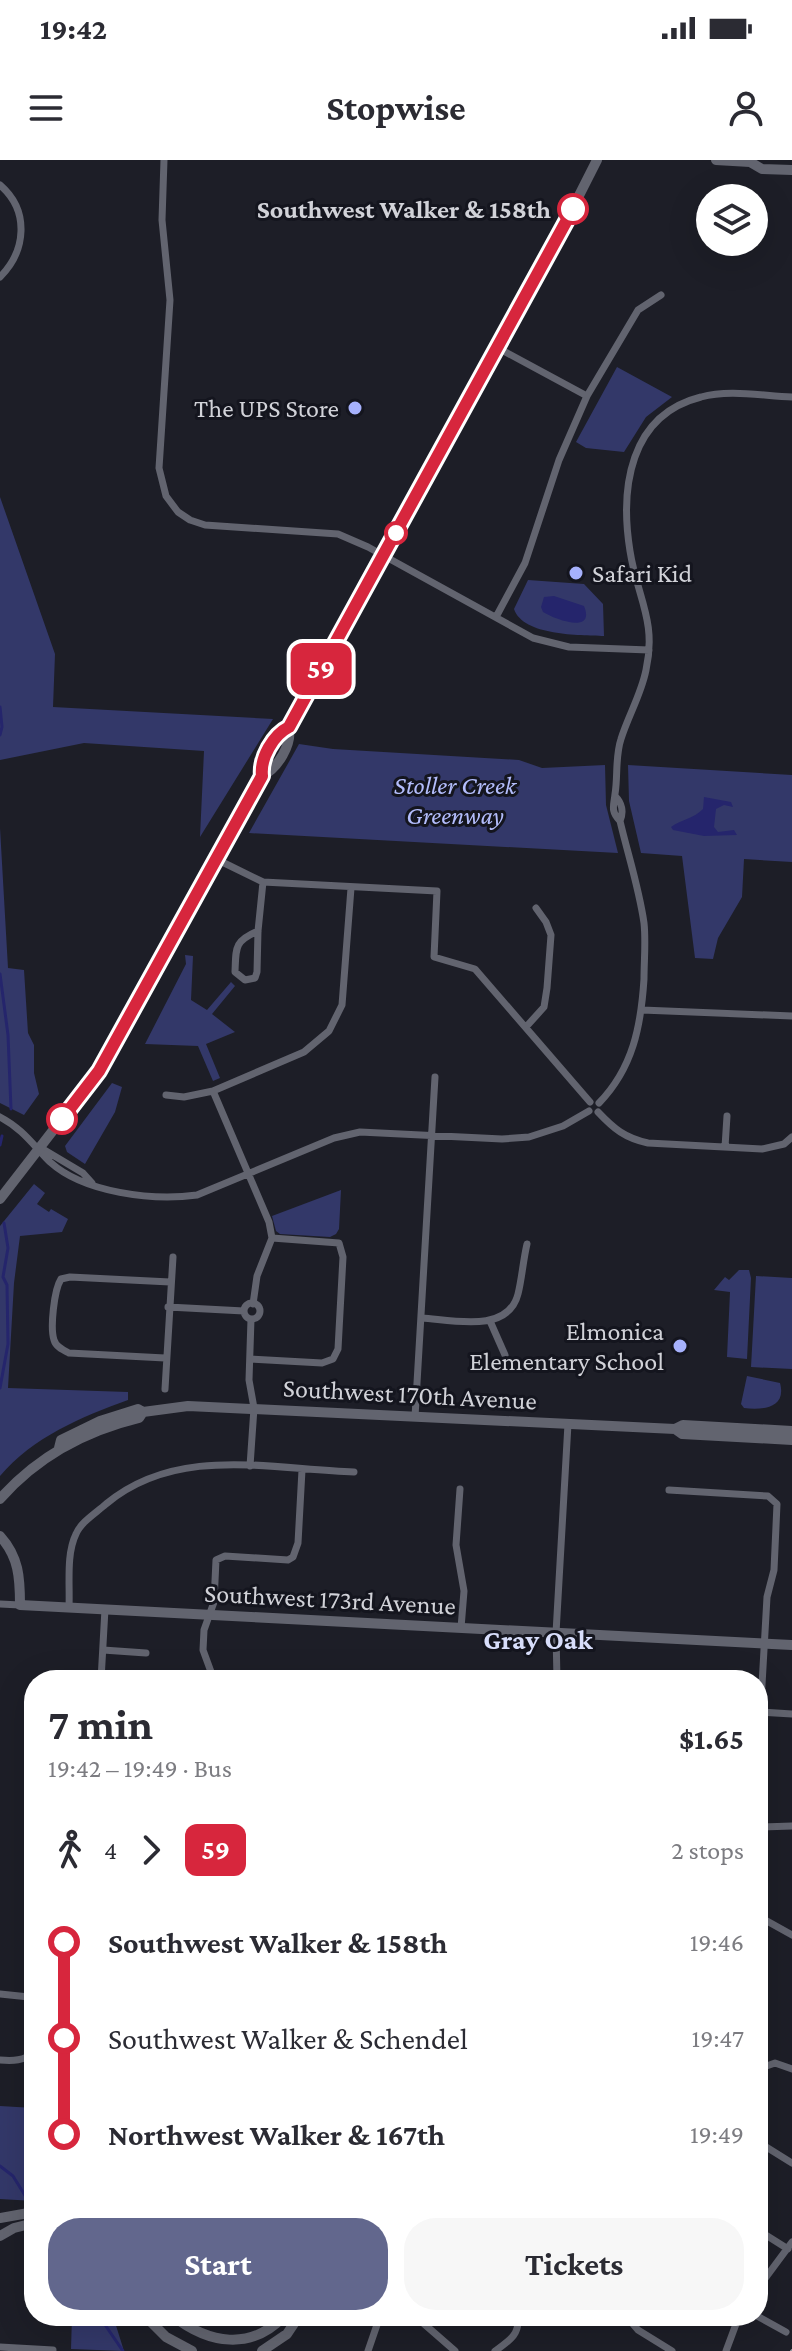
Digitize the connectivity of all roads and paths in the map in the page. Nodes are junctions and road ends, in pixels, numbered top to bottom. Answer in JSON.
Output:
{"nodes":[{"id":1,"x":164,"y":160,"type":"edge"},
{"id":2,"x":597,"y":160,"type":"edge"},
{"id":3,"x":716,"y":160,"type":"edge"},
{"id":4,"x":751,"y":161,"type":"edge"},
{"id":5,"x":792,"y":170,"type":"edge"},
{"id":6,"x":0,"y":185,"type":"edge"},
{"id":7,"x":0,"y":277,"type":"edge"},
{"id":8,"x":661,"y":295,"type":"dead end"},
{"id":9,"x":498,"y":348,"type":"junction"},
{"id":10,"x":587,"y":396,"type":"junction"},
{"id":11,"x":792,"y":397,"type":"edge"},
{"id":12,"x":384,"y":556,"type":"junction"},
{"id":13,"x":496,"y":617,"type":"junction"},
{"id":14,"x":649,"y":650,"type":"junction"},
{"id":15,"x":216,"y":859,"type":"junction"},
{"id":16,"x":263,"y":882,"type":"junction"},
{"id":17,"x":351,"y":888,"type":"junction"},
{"id":18,"x":536,"y":908,"type":"dead end"},
{"id":19,"x":258,"y":931,"type":"junction"},
{"id":20,"x":642,"y":1010,"type":"junction"},
{"id":21,"x":792,"y":1016,"type":"edge"},
{"id":22,"x":526,"y":1027,"type":"junction"},
{"id":23,"x":435,"y":1077,"type":"dead end"},
{"id":24,"x":213,"y":1091,"type":"junction"},
{"id":25,"x":166,"y":1095,"type":"dead end"},
{"id":26,"x":594,"y":1107,"type":"junction"},
{"id":27,"x":727,"y":1116,"type":"dead end"},
{"id":28,"x":0,"y":1117,"type":"edge"},
{"id":29,"x":431,"y":1135,"type":"junction"},
{"id":30,"x":792,"y":1137,"type":"edge"},
{"id":31,"x":39,"y":1147,"type":"junction"},
{"id":32,"x":725,"y":1147,"type":"junction"},
{"id":33,"x":247,"y":1174,"type":"junction"},
{"id":34,"x":0,"y":1199,"type":"edge"},
{"id":35,"x":272,"y":1238,"type":"junction"},
{"id":36,"x":527,"y":1244,"type":"dead end"},
{"id":37,"x":173,"y":1257,"type":"dead end"},
{"id":38,"x":170,"y":1282,"type":"junction"},
{"id":39,"x":253,"y":1304,"type":"junction"},
{"id":40,"x":168,"y":1307,"type":"junction"},
{"id":41,"x":244,"y":1311,"type":"junction"},
{"id":42,"x":422,"y":1318,"type":"junction"},
{"id":43,"x":251,"y":1319,"type":"junction"},
{"id":44,"x":490,"y":1321,"type":"junction"},
{"id":45,"x":505,"y":1355,"type":"dead end"},
{"id":46,"x":165,"y":1358,"type":"junction"},
{"id":47,"x":250,"y":1359,"type":"junction"},
{"id":48,"x":165,"y":1389,"type":"dead end"},
{"id":49,"x":254,"y":1408,"type":"junction"},
{"id":50,"x":415,"y":1417,"type":"junction"},
{"id":51,"x":568,"y":1424,"type":"junction"},
{"id":52,"x":675,"y":1429,"type":"junction"},
{"id":53,"x":792,"y":1431,"type":"edge"},
{"id":54,"x":792,"y":1440,"type":"edge"},
{"id":55,"x":250,"y":1466,"type":"junction"},
{"id":56,"x":302,"y":1470,"type":"junction"},
{"id":57,"x":354,"y":1472,"type":"dead end"},
{"id":58,"x":460,"y":1489,"type":"dead end"},
{"id":59,"x":669,"y":1490,"type":"dead end"},
{"id":60,"x":0,"y":1499,"type":"edge"},
{"id":61,"x":0,"y":1536,"type":"edge"},
{"id":62,"x":0,"y":1604,"type":"edge"},
{"id":63,"x":20,"y":1605,"type":"junction"},
{"id":64,"x":69,"y":1607,"type":"junction"},
{"id":65,"x":105,"y":1609,"type":"junction"},
{"id":66,"x":210,"y":1615,"type":"junction"},
{"id":67,"x":461,"y":1628,"type":"junction"},
{"id":68,"x":556,"y":1633,"type":"junction"},
{"id":69,"x":764,"y":1644,"type":"junction"},
{"id":70,"x":792,"y":1645,"type":"edge"},
{"id":71,"x":103,"y":1650,"type":"junction"},
{"id":72,"x":146,"y":1653,"type":"dead end"},
{"id":73,"x":102,"y":1670,"type":"edge"},
{"id":74,"x":210,"y":1670,"type":"edge"},
{"id":75,"x":557,"y":1670,"type":"edge"},
{"id":76,"x":762,"y":1670,"type":"edge"},
{"id":77,"x":768,"y":1712,"type":"edge"},
{"id":78,"x":792,"y":1714,"type":"edge"},
{"id":79,"x":792,"y":1826,"type":"edge"},
{"id":80,"x":768,"y":1827,"type":"edge"},
{"id":81,"x":768,"y":1920,"type":"edge"},
{"id":82,"x":790,"y":1929,"type":"edge"},
{"id":83,"x":0,"y":1994,"type":"edge"},
{"id":84,"x":24,"y":1996,"type":"edge"},
{"id":85,"x":24,"y":2058,"type":"edge"},
{"id":86,"x":0,"y":2060,"type":"edge"},
{"id":87,"x":768,"y":2065,"type":"edge"},
{"id":88,"x":792,"y":2069,"type":"edge"},
{"id":89,"x":768,"y":2148,"type":"edge"},
{"id":90,"x":792,"y":2163,"type":"edge"},
{"id":91,"x":0,"y":2218,"type":"edge"},
{"id":92,"x":24,"y":2218,"type":"edge"},
{"id":93,"x":24,"y":2222,"type":"edge"},
{"id":94,"x":768,"y":2235,"type":"edge"},
{"id":95,"x":0,"y":2236,"type":"edge"},
{"id":96,"x":790,"y":2245,"type":"edge"},
{"id":97,"x":768,"y":2275,"type":"edge"},
{"id":98,"x":768,"y":2322,"type":"edge"},
{"id":99,"x":155,"y":2326,"type":"edge"},
{"id":100,"x":189,"y":2326,"type":"edge"},
{"id":101,"x":272,"y":2326,"type":"edge"},
{"id":102,"x":292,"y":2326,"type":"edge"},
{"id":103,"x":377,"y":2326,"type":"edge"},
{"id":104,"x":426,"y":2326,"type":"edge"},
{"id":105,"x":518,"y":2326,"type":"edge"},
{"id":106,"x":635,"y":2326,"type":"edge"},
{"id":107,"x":735,"y":2326,"type":"edge"},
{"id":108,"x":786,"y":2332,"type":"dead end"},
{"id":109,"x":0,"y":2347,"type":"edge"},
{"id":110,"x":53,"y":2350,"type":"edge"},
{"id":111,"x":192,"y":2351,"type":"edge"},
{"id":112,"x":262,"y":2351,"type":"edge"},
{"id":113,"x":368,"y":2351,"type":"edge"},
{"id":114,"x":455,"y":2351,"type":"edge"},
{"id":115,"x":495,"y":2351,"type":"edge"},
{"id":116,"x":672,"y":2351,"type":"edge"},
{"id":117,"x":726,"y":2351,"type":"edge"}],
"edges":[{"from":1,"to":12,"type":"street"},
{"from":2,"to":9,"type":"main road"},
{"from":3,"to":4,"type":"main road"},
{"from":4,"to":5,"type":"main road"},
{"from":6,"to":7,"type":"street"},
{"from":8,"to":10,"type":"street"},
{"from":9,"to":10,"type":"street"},
{"from":9,"to":12,"type":"main road"},
{"from":10,"to":13,"type":"street"},
{"from":11,"to":14,"type":"street"},
{"from":12,"to":13,"type":"street"},
{"from":12,"to":15,"type":"main road"},
{"from":13,"to":14,"type":"street"},
{"from":14,"to":20,"type":"street"},
{"from":15,"to":16,"type":"street"},
{"from":15,"to":31,"type":"main road"},
{"from":16,"to":17,"type":"street"},
{"from":16,"to":19,"type":"street"},
{"from":17,"to":22,"type":"street"},
{"from":17,"to":24,"type":"street"},
{"from":18,"to":22,"type":"street"},
{"from":19,"to":19,"type":"street"},
{"from":20,"to":21,"type":"street"},
{"from":20,"to":26,"type":"street"},
{"from":22,"to":26,"type":"street"},
{"from":23,"to":29,"type":"street"},
{"from":24,"to":25,"type":"street"},
{"from":24,"to":33,"type":"street"},
{"from":26,"to":29,"type":"street"},
{"from":26,"to":32,"type":"street"},
{"from":27,"to":32,"type":"street"},
{"from":28,"to":31,"type":"street"},
{"from":29,"to":33,"type":"street"},
{"from":29,"to":42,"type":"street"},
{"from":30,"to":32,"type":"street"},
{"from":31,"to":33,"type":"street"},
{"from":31,"to":34,"type":"main road"},
{"from":33,"to":35,"type":"street"},
{"from":35,"to":39,"type":"street"},
{"from":35,"to":47,"type":"street"},
{"from":36,"to":44,"type":"street"},
{"from":37,"to":38,"type":"street"},
{"from":38,"to":40,"type":"street"},
{"from":38,"to":46,"type":"street"},
{"from":39,"to":41,"type":"street"},
{"from":39,"to":43,"type":"street"},
{"from":40,"to":41,"type":"street"},
{"from":40,"to":46,"type":"street"},
{"from":41,"to":43,"type":"street"},
{"from":42,"to":44,"type":"street"},
{"from":42,"to":50,"type":"street"},
{"from":43,"to":47,"type":"street"},
{"from":44,"to":45,"type":"street"},
{"from":46,"to":48,"type":"street"},
{"from":47,"to":49,"type":"street"},
{"from":49,"to":50,"type":"main road","name":"Southwest 170th Avenue"},
{"from":49,"to":55,"type":"street"},
{"from":49,"to":60,"type":"main road","name":"Southwest 170th Avenue"},
{"from":50,"to":51,"type":"main road","name":"Southwest 170th Avenue"},
{"from":51,"to":52,"type":"main road","name":"Southwest 170th Avenue"},
{"from":51,"to":68,"type":"street"},
{"from":52,"to":53,"type":"main road","name":"Southwest 170th Avenue"},
{"from":52,"to":54,"type":"main road","name":"Southwest 170th Avenue"},
{"from":55,"to":56,"type":"street"},
{"from":55,"to":64,"type":"street"},
{"from":56,"to":57,"type":"street"},
{"from":56,"to":66,"type":"street"},
{"from":58,"to":67,"type":"street"},
{"from":59,"to":69,"type":"street"},
{"from":61,"to":63,"type":"main road"},
{"from":62,"to":63,"type":"street"},
{"from":63,"to":64,"type":"main road","name":"Southwest 173rd Avenue"},
{"from":64,"to":65,"type":"main road","name":"Southwest 173rd Avenue"},
{"from":65,"to":66,"type":"main road","name":"Southwest 173rd Avenue"},
{"from":65,"to":71,"type":"street"},
{"from":66,"to":67,"type":"main road","name":"Southwest 173rd Avenue"},
{"from":66,"to":74,"type":"street"},
{"from":67,"to":68,"type":"main road","name":"Southwest 173rd Avenue"},
{"from":68,"to":69,"type":"main road","name":"Southwest 173rd Avenue"},
{"from":68,"to":75,"type":"street"},
{"from":69,"to":70,"type":"main road","name":"Southwest 173rd Avenue"},
{"from":69,"to":76,"type":"street"},
{"from":71,"to":72,"type":"street"},
{"from":71,"to":73,"type":"street"},
{"from":77,"to":78,"type":"street"},
{"from":79,"to":80,"type":"street"},
{"from":81,"to":82,"type":"street"},
{"from":83,"to":84,"type":"street"},
{"from":85,"to":86,"type":"street"},
{"from":87,"to":88,"type":"street"},
{"from":89,"to":90,"type":"street"},
{"from":91,"to":92,"type":"main road"},
{"from":93,"to":95,"type":"main road"},
{"from":94,"to":96,"type":"street"},
{"from":96,"to":97,"type":"street"},
{"from":98,"to":108,"type":"street"},
{"from":99,"to":111,"type":"main road"},
{"from":100,"to":101,"type":"main road"},
{"from":102,"to":112,"type":"main road"},
{"from":103,"to":113,"type":"street"},
{"from":104,"to":114,"type":"street"},
{"from":105,"to":115,"type":"street"},
{"from":106,"to":116,"type":"street"},
{"from":107,"to":117,"type":"street"},
{"from":109,"to":110,"type":"street"}]}
